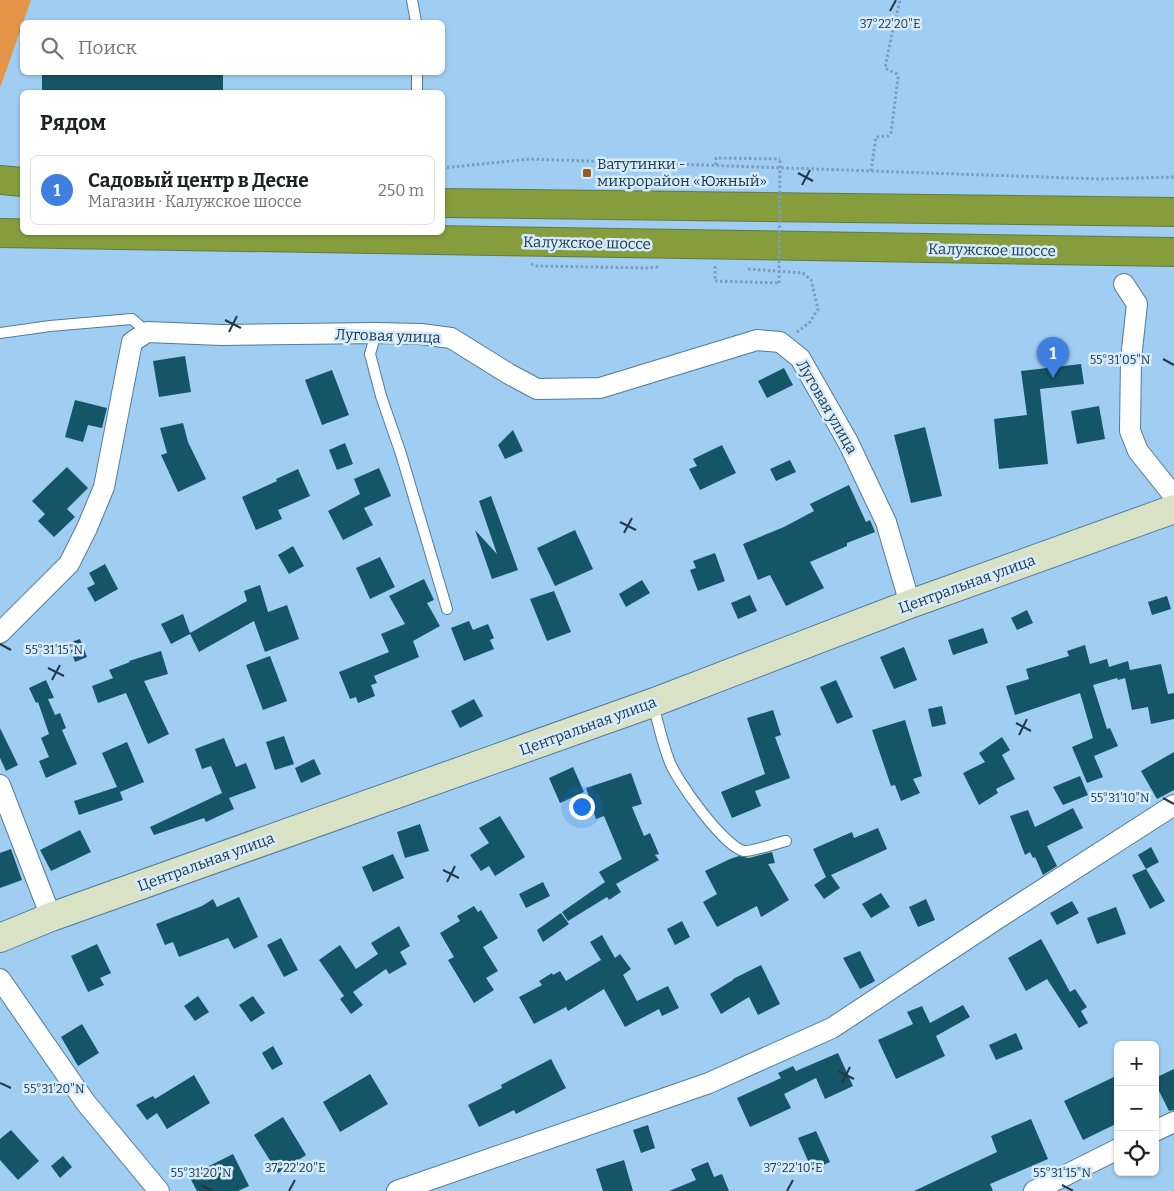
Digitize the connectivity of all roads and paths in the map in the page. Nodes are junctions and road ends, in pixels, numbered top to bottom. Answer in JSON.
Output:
{"nodes":[{"id":1,"x":412,"y":0,"type":"edge"},
{"id":2,"x":900,"y":0,"type":"edge"},
{"id":3,"x":416,"y":20,"type":"edge"},
{"id":4,"x":417,"y":75,"type":"edge"},
{"id":5,"x":417,"y":90,"type":"edge"},
{"id":6,"x":716,"y":165,"type":"junction"},
{"id":7,"x":445,"y":168,"type":"edge"},
{"id":8,"x":871,"y":171,"type":"junction"},
{"id":9,"x":1174,"y":177,"type":"edge"},
{"id":10,"x":0,"y":180,"type":"edge"},
{"id":11,"x":20,"y":182,"type":"edge"},
{"id":12,"x":445,"y":203,"type":"edge"},
{"id":13,"x":1174,"y":212,"type":"edge"},
{"id":14,"x":0,"y":233,"type":"edge"},
{"id":15,"x":20,"y":233,"type":"edge"},
{"id":16,"x":124,"y":235,"type":"edge"},
{"id":17,"x":1174,"y":252,"type":"edge"},
{"id":18,"x":715,"y":266,"type":"dead end"},
{"id":19,"x":1124,"y":284,"type":"dead end"},
{"id":20,"x":146,"y":332,"type":"junction"},
{"id":21,"x":0,"y":333,"type":"edge"},
{"id":22,"x":376,"y":333,"type":"junction"},
{"id":23,"x":1174,"y":496,"type":"edge"},
{"id":24,"x":1174,"y":510,"type":"edge"},
{"id":25,"x":910,"y":604,"type":"junction"},
{"id":26,"x":447,"y":610,"type":"dead end"},
{"id":27,"x":0,"y":634,"type":"edge"},
{"id":28,"x":652,"y":703,"type":"junction"},
{"id":29,"x":0,"y":784,"type":"edge"},
{"id":30,"x":1174,"y":805,"type":"edge"},
{"id":31,"x":786,"y":841,"type":"dead end"},
{"id":32,"x":51,"y":917,"type":"junction"},
{"id":33,"x":0,"y":938,"type":"edge"},
{"id":34,"x":0,"y":979,"type":"edge"},
{"id":35,"x":1174,"y":1122,"type":"edge"},
{"id":36,"x":1159,"y":1129,"type":"edge"},
{"id":37,"x":1114,"y":1152,"type":"edge"},
{"id":38,"x":159,"y":1191,"type":"edge"},
{"id":39,"x":397,"y":1191,"type":"edge"},
{"id":40,"x":1034,"y":1191,"type":"edge"}],
"edges":[{"from":1,"to":3,"type":"lane"},
{"from":2,"to":8,"type":"path"},
{"from":4,"to":5,"type":"lane"},
{"from":6,"to":7,"type":"path"},
{"from":6,"to":8,"type":"path"},
{"from":6,"to":18,"type":"path","bridge":true},
{"from":8,"to":9,"type":"path"},
{"from":10,"to":11,"type":"highway"},
{"from":12,"to":13,"type":"highway"},
{"from":14,"to":15,"type":"highway","name":"Калужское шоссе"},
{"from":16,"to":17,"type":"highway","name":"Калужское шоссе"},
{"from":19,"to":23,"type":"street"},
{"from":20,"to":21,"type":"lane"},
{"from":20,"to":22,"type":"street","name":"Луговая улица"},
{"from":20,"to":27,"type":"street"},
{"from":22,"to":25,"type":"street","name":"Луговая улица"},
{"from":22,"to":26,"type":"lane"},
{"from":24,"to":25,"type":"street","name":"Центральная улица"},
{"from":25,"to":28,"type":"street","name":"Центральная улица"},
{"from":28,"to":31,"type":"lane"},
{"from":28,"to":32,"type":"street","name":"Центральная улица"},
{"from":29,"to":32,"type":"street"},
{"from":30,"to":39,"type":"street"},
{"from":32,"to":33,"type":"street","name":"Центральная улица"},
{"from":34,"to":38,"type":"street"},
{"from":35,"to":36,"type":"street"},
{"from":37,"to":40,"type":"street"}]}
